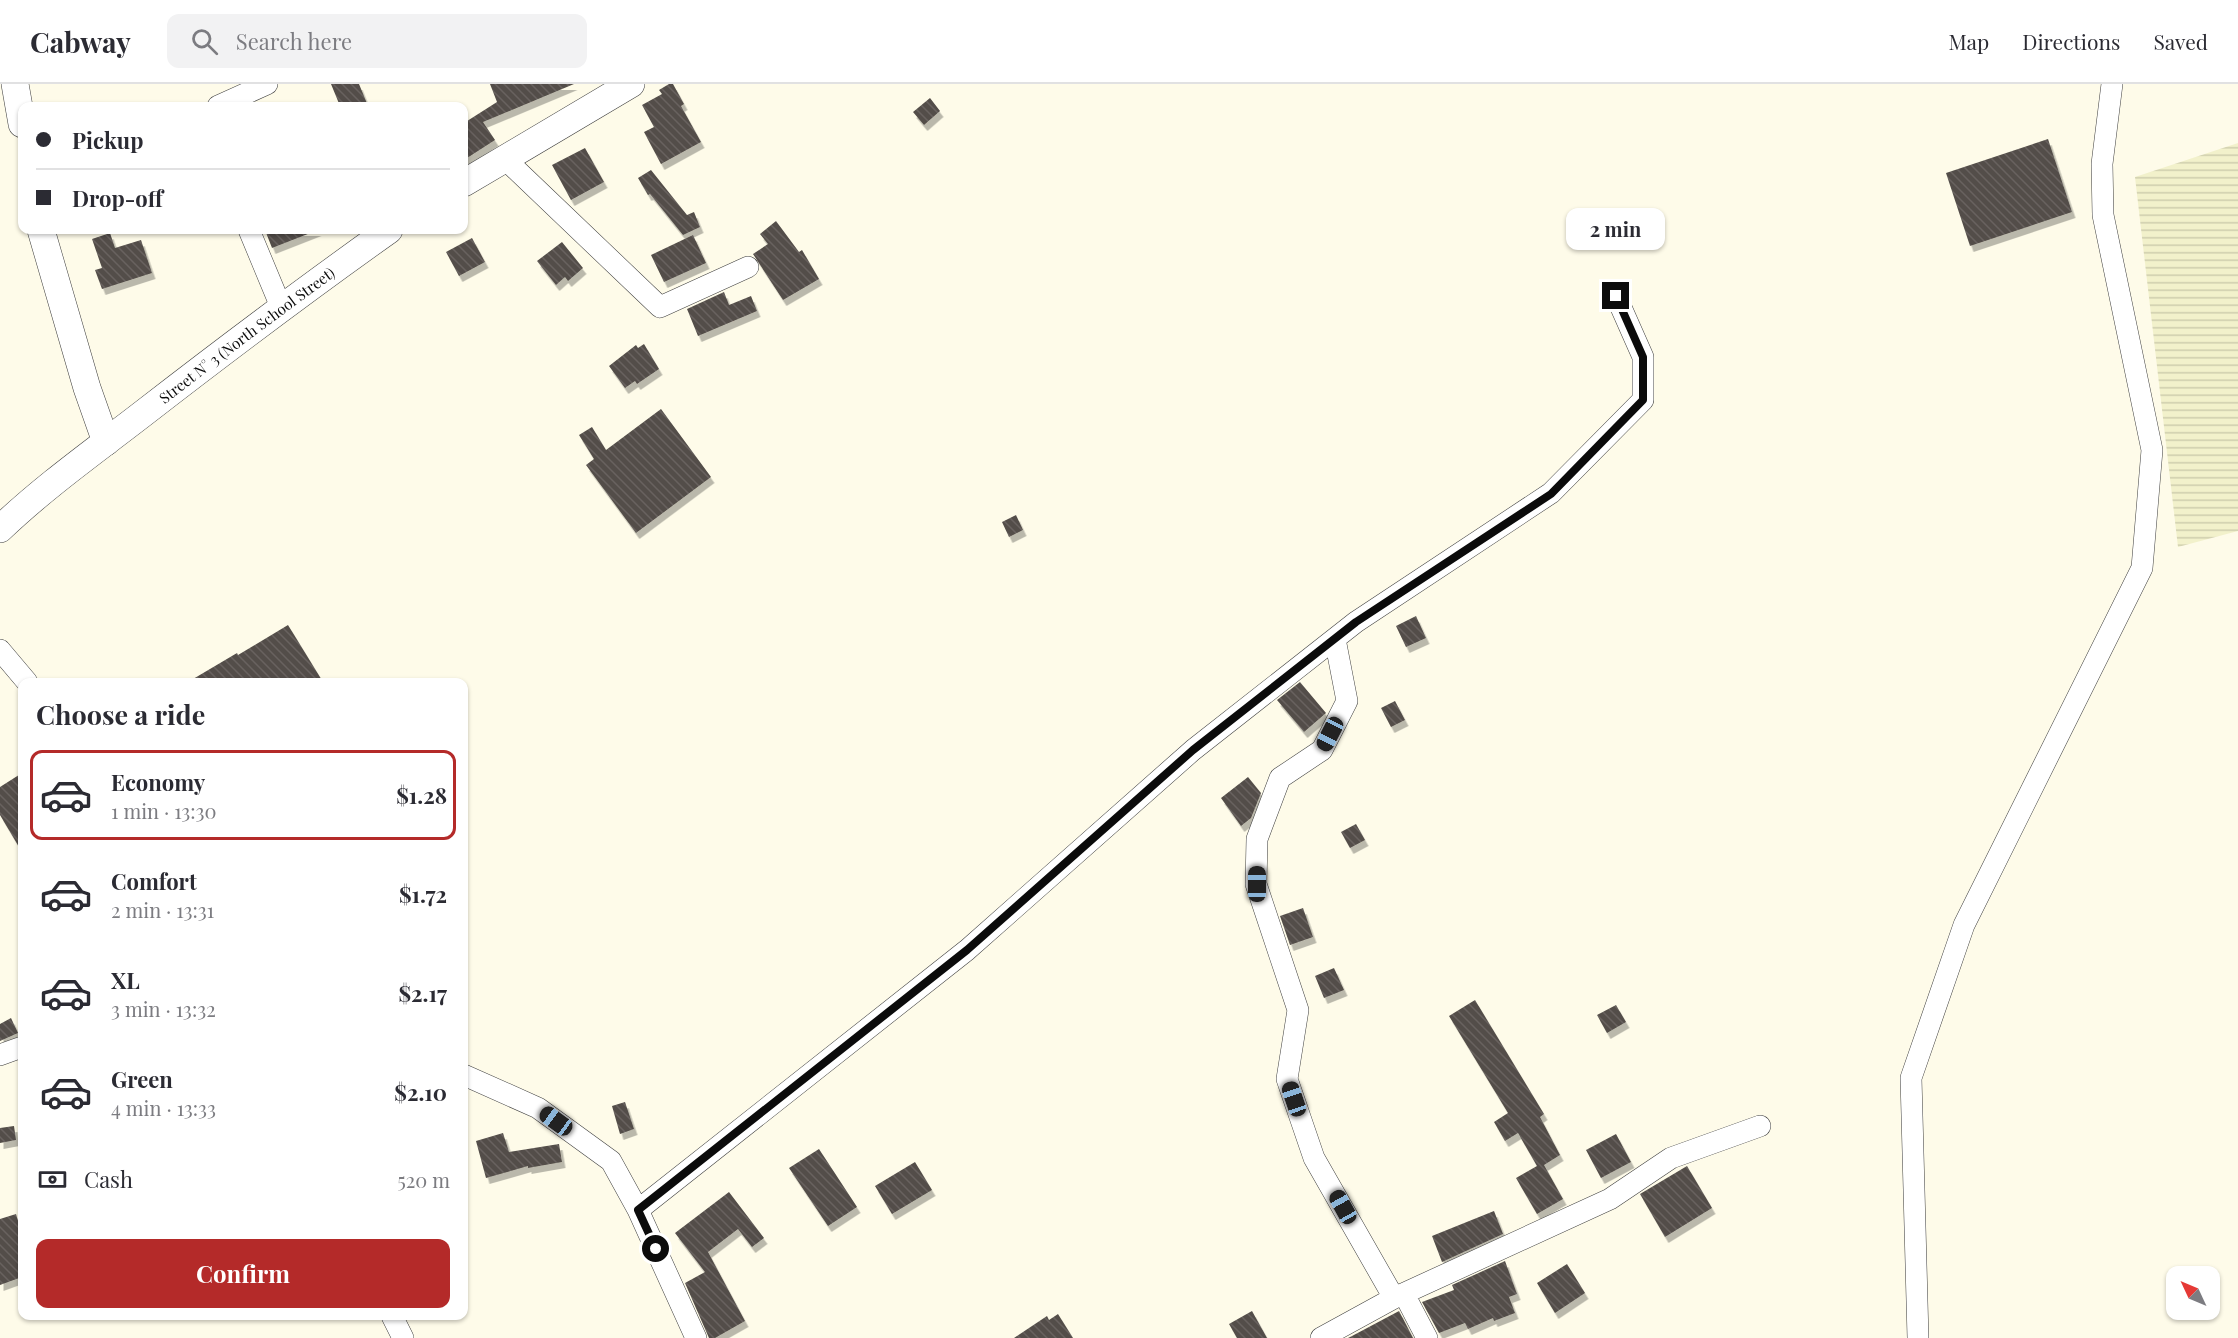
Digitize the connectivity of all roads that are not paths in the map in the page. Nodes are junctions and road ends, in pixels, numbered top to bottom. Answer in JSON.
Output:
{"nodes":[{"id":1,"x":15,"y":84,"type":"edge"},
{"id":2,"x":267,"y":84,"type":"edge"},
{"id":3,"x":631,"y":84,"type":"edge"},
{"id":4,"x":2112,"y":84,"type":"edge"},
{"id":5,"x":19,"y":102,"type":"edge"},
{"id":6,"x":227,"y":102,"type":"edge"},
{"id":7,"x":504,"y":158,"type":"junction"},
{"id":8,"x":468,"y":180,"type":"edge"},
{"id":9,"x":42,"y":234,"type":"edge"},
{"id":10,"x":251,"y":234,"type":"edge"},
{"id":11,"x":382,"y":234,"type":"edge"},
{"id":12,"x":748,"y":267,"type":"dead end"},
{"id":13,"x":1616,"y":296,"type":"dead end"},
{"id":14,"x":281,"y":307,"type":"junction"},
{"id":15,"x":106,"y":442,"type":"junction"},
{"id":16,"x":0,"y":529,"type":"edge"},
{"id":17,"x":1335,"y":639,"type":"junction"},
{"id":18,"x":0,"y":650,"type":"edge"},
{"id":19,"x":24,"y":678,"type":"edge"},
{"id":20,"x":18,"y":1048,"type":"edge"},
{"id":21,"x":0,"y":1055,"type":"edge"},
{"id":22,"x":468,"y":1077,"type":"edge"},
{"id":23,"x":1760,"y":1126,"type":"dead end"},
{"id":24,"x":638,"y":1210,"type":"junction"},
{"id":25,"x":1399,"y":1296,"type":"junction"},
{"id":26,"x":394,"y":1320,"type":"edge"},
{"id":27,"x":403,"y":1338,"type":"edge"},
{"id":28,"x":696,"y":1338,"type":"edge"},
{"id":29,"x":1321,"y":1338,"type":"edge"},
{"id":30,"x":1427,"y":1338,"type":"edge"},
{"id":31,"x":1918,"y":1338,"type":"edge"}],
"edges":[{"from":1,"to":5,"type":"street"},
{"from":2,"to":6,"type":"street"},
{"from":3,"to":7,"type":"street"},
{"from":4,"to":31,"type":"street"},
{"from":7,"to":8,"type":"street"},
{"from":7,"to":12,"type":"street"},
{"from":9,"to":15,"type":"street"},
{"from":10,"to":14,"type":"street"},
{"from":11,"to":14,"type":"street","name":"Street N° 3 (North School Street)"},
{"from":13,"to":17,"type":"street"},
{"from":14,"to":15,"type":"street","name":"Street N° 3 (North School Street)"},
{"from":15,"to":16,"type":"street","name":"Street N° 3 (North School Street)"},
{"from":17,"to":24,"type":"street"},
{"from":17,"to":25,"type":"street"},
{"from":18,"to":19,"type":"street"},
{"from":20,"to":21,"type":"street"},
{"from":22,"to":24,"type":"street"},
{"from":23,"to":25,"type":"street"},
{"from":24,"to":28,"type":"street"},
{"from":25,"to":29,"type":"street"},
{"from":25,"to":30,"type":"street"},
{"from":26,"to":27,"type":"street"}]}
